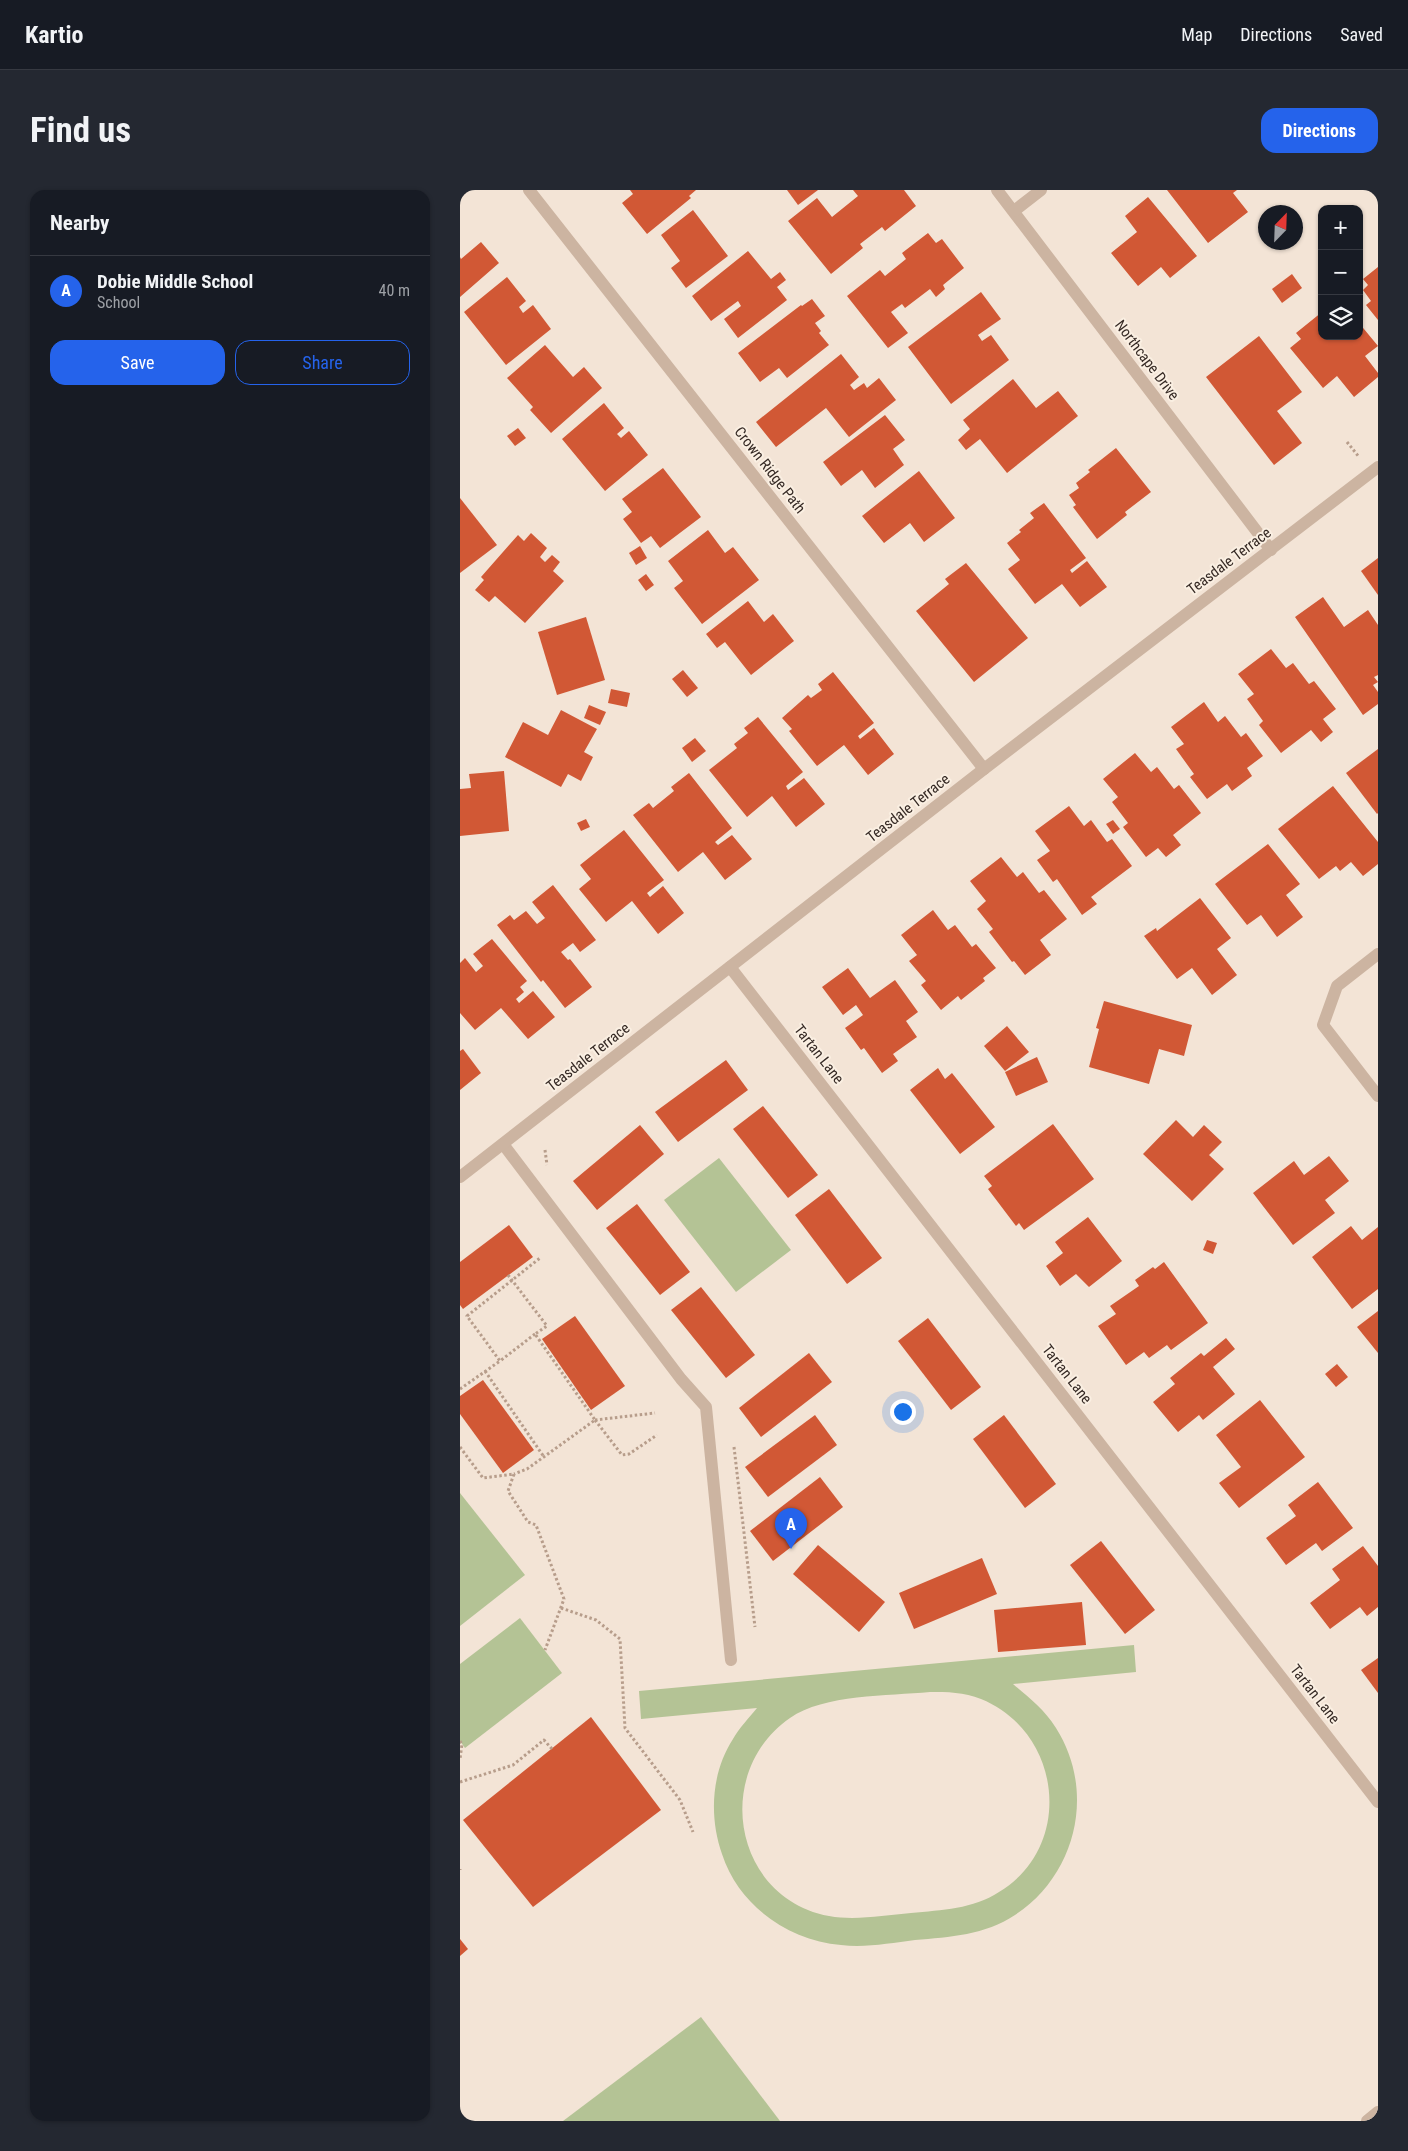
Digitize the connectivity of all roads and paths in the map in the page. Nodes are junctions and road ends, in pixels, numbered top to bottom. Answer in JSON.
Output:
{"nodes":[{"id":1,"x":529,"y":190,"type":"edge"},
{"id":2,"x":997,"y":190,"type":"edge"},
{"id":3,"x":1040,"y":190,"type":"edge"},
{"id":4,"x":1014,"y":211,"type":"junction"},
{"id":5,"x":1378,"y":467,"type":"edge"},
{"id":6,"x":1271,"y":550,"type":"junction"},
{"id":7,"x":984,"y":769,"type":"junction"},
{"id":8,"x":1378,"y":954,"type":"edge"},
{"id":9,"x":730,"y":967,"type":"junction"},
{"id":10,"x":1378,"y":1096,"type":"edge"},
{"id":11,"x":503,"y":1144,"type":"junction"},
{"id":12,"x":460,"y":1177,"type":"edge"},
{"id":13,"x":540,"y":1258,"type":"dead end"},
{"id":14,"x":508,"y":1276,"type":"dead end"},
{"id":15,"x":511,"y":1280,"type":"junction"},
{"id":16,"x":535,"y":1334,"type":"junction"},
{"id":17,"x":500,"y":1361,"type":"junction"},
{"id":18,"x":485,"y":1371,"type":"junction"},
{"id":19,"x":460,"y":1389,"type":"edge"},
{"id":20,"x":655,"y":1413,"type":"dead end"},
{"id":21,"x":595,"y":1420,"type":"junction"},
{"id":22,"x":657,"y":1434,"type":"dead end"},
{"id":23,"x":460,"y":1447,"type":"edge"},
{"id":24,"x":544,"y":1457,"type":"junction"},
{"id":25,"x":514,"y":1474,"type":"junction"},
{"id":26,"x":560,"y":1608,"type":"junction"},
{"id":27,"x":545,"y":1650,"type":"dead end"},
{"id":28,"x":731,"y":1660,"type":"dead end"},
{"id":29,"x":460,"y":1741,"type":"edge"},
{"id":30,"x":552,"y":1749,"type":"dead end"},
{"id":31,"x":460,"y":1760,"type":"edge"},
{"id":32,"x":460,"y":1782,"type":"edge"},
{"id":33,"x":1378,"y":1802,"type":"edge"},
{"id":34,"x":693,"y":1832,"type":"dead end"},
{"id":35,"x":1378,"y":2112,"type":"edge"},
{"id":36,"x":1366,"y":2121,"type":"edge"}],
"edges":[{"from":1,"to":7,"type":"street","name":"Crown Ridge Path"},
{"from":2,"to":4,"type":"street","name":"Northcape Drive"},
{"from":3,"to":4,"type":"street"},
{"from":4,"to":6,"type":"street","name":"Northcape Drive"},
{"from":5,"to":6,"type":"street","name":"Teasdale Terrace"},
{"from":6,"to":7,"type":"street","name":"Teasdale Terrace"},
{"from":7,"to":9,"type":"street","name":"Teasdale Terrace"},
{"from":8,"to":10,"type":"street"},
{"from":9,"to":11,"type":"street","name":"Teasdale Terrace"},
{"from":9,"to":33,"type":"street","name":"Tartan Lane"},
{"from":11,"to":12,"type":"street","name":"Teasdale Terrace"},
{"from":11,"to":28,"type":"street"},
{"from":13,"to":15,"type":"path"},
{"from":14,"to":15,"type":"path"},
{"from":15,"to":16,"type":"path"},
{"from":15,"to":17,"type":"path"},
{"from":16,"to":17,"type":"path"},
{"from":16,"to":21,"type":"path"},
{"from":17,"to":18,"type":"path"},
{"from":18,"to":19,"type":"path"},
{"from":18,"to":24,"type":"path"},
{"from":20,"to":21,"type":"path"},
{"from":21,"to":22,"type":"path"},
{"from":21,"to":24,"type":"path"},
{"from":23,"to":25,"type":"path"},
{"from":24,"to":25,"type":"path"},
{"from":25,"to":26,"type":"path"},
{"from":26,"to":27,"type":"path"},
{"from":26,"to":34,"type":"path"},
{"from":29,"to":31,"type":"path"},
{"from":30,"to":32,"type":"path"},
{"from":35,"to":36,"type":"street"}]}
